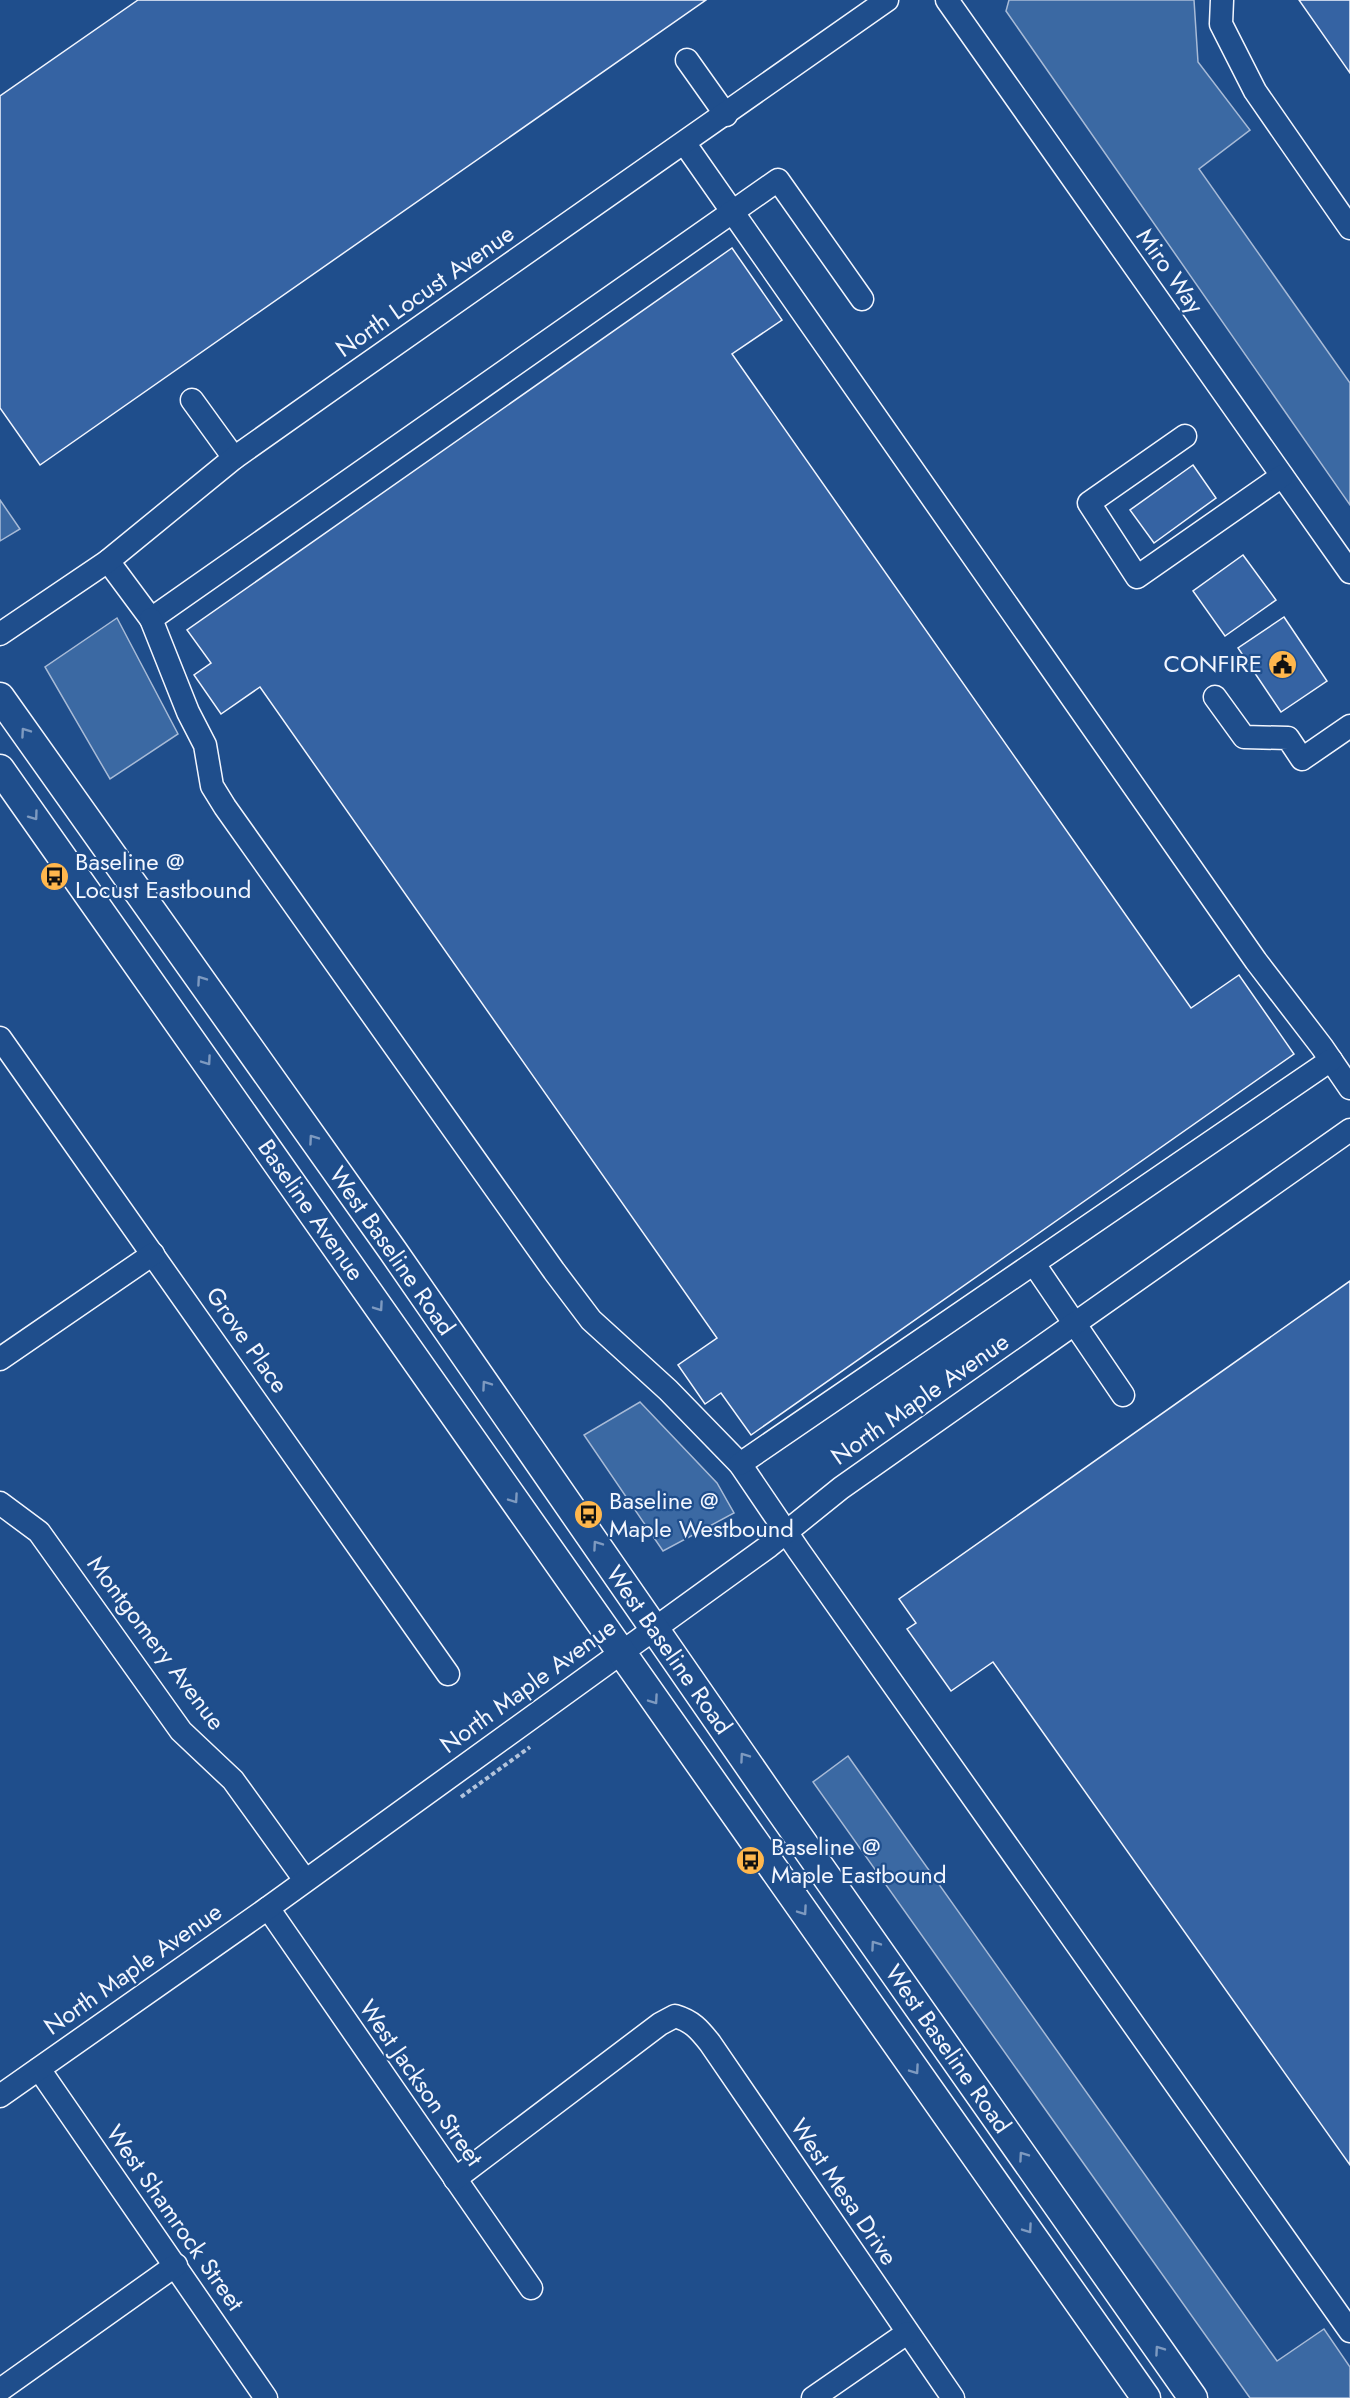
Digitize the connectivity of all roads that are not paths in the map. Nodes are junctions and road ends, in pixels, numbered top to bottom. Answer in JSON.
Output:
{"nodes":[{"id":1,"x":887,"y":0,"type":"edge"},
{"id":2,"x":947,"y":0,"type":"edge"},
{"id":3,"x":1222,"y":0,"type":"edge"},
{"id":4,"x":687,"y":60,"type":"dead end"},
{"id":5,"x":726,"y":115,"type":"junction"},
{"id":6,"x":685,"y":144,"type":"junction"},
{"id":7,"x":733,"y":212,"type":"junction"},
{"id":8,"x":1350,"y":228,"type":"edge"},
{"id":9,"x":862,"y":299,"type":"dead end"},
{"id":10,"x":192,"y":400,"type":"dead end"},
{"id":11,"x":1185,"y":436,"type":"dead end"},
{"id":12,"x":234,"y":458,"type":"junction"},
{"id":13,"x":1282,"y":476,"type":"junction"},
{"id":14,"x":108,"y":561,"type":"junction"},
{"id":15,"x":1350,"y":572,"type":"edge"},
{"id":16,"x":151,"y":619,"type":"junction"},
{"id":17,"x":0,"y":634,"type":"edge"},
{"id":18,"x":0,"y":697,"type":"edge"},
{"id":19,"x":1215,"y":697,"type":"dead end"},
{"id":20,"x":1350,"y":726,"type":"edge"},
{"id":21,"x":0,"y":769,"type":"edge"},
{"id":22,"x":0,"y":1038,"type":"edge"},
{"id":23,"x":1331,"y":1060,"type":"junction"},
{"id":24,"x":1350,"y":1088,"type":"edge"},
{"id":25,"x":1350,"y":1130,"type":"edge"},
{"id":26,"x":153,"y":1254,"type":"junction"},
{"id":27,"x":1034,"y":1264,"type":"junction"},
{"id":28,"x":1074,"y":1323,"type":"junction"},
{"id":29,"x":0,"y":1359,"type":"edge"},
{"id":30,"x":1123,"y":1395,"type":"dead end"},
{"id":31,"x":740,"y":1464,"type":"junction"},
{"id":32,"x":0,"y":1503,"type":"edge"},
{"id":33,"x":787,"y":1532,"type":"junction"},
{"id":34,"x":654,"y":1628,"type":"junction"},
{"id":35,"x":621,"y":1652,"type":"junction"},
{"id":36,"x":448,"y":1674,"type":"dead end"},
{"id":37,"x":305,"y":1880,"type":"junction"},
{"id":38,"x":268,"y":1908,"type":"junction"},
{"id":39,"x":39,"y":2069,"type":"junction"},
{"id":40,"x":0,"y":2096,"type":"edge"},
{"id":41,"x":455,"y":2179,"type":"junction"},
{"id":42,"x":177,"y":2265,"type":"junction"},
{"id":43,"x":531,"y":2288,"type":"dead end"},
{"id":44,"x":1350,"y":2331,"type":"edge"},
{"id":45,"x":907,"y":2333,"type":"junction"},
{"id":46,"x":0,"y":2390,"type":"edge"},
{"id":47,"x":266,"y":2398,"type":"edge"},
{"id":48,"x":813,"y":2398,"type":"edge"},
{"id":49,"x":953,"y":2398,"type":"edge"},
{"id":50,"x":1146,"y":2398,"type":"edge"},
{"id":51,"x":1193,"y":2398,"type":"edge"}],
"edges":[{"from":1,"to":5,"type":"street","name":"North Locust Avenue"},
{"from":2,"to":13,"type":"street","name":"Miro Way"},
{"from":3,"to":8,"type":"street"},
{"from":4,"to":5,"type":"street"},
{"from":5,"to":6,"type":"street","name":"North Locust Avenue"},
{"from":6,"to":7,"type":"street"},
{"from":6,"to":12,"type":"street","name":"North Locust Avenue"},
{"from":7,"to":9,"type":"street"},
{"from":7,"to":16,"type":"street"},
{"from":7,"to":23,"type":"street"},
{"from":10,"to":12,"type":"street"},
{"from":11,"to":13,"type":"street"},
{"from":12,"to":14,"type":"street","name":"North Locust Avenue"},
{"from":13,"to":15,"type":"street","name":"Miro Way"},
{"from":14,"to":16,"type":"street"},
{"from":14,"to":17,"type":"street","name":"North Locust Avenue"},
{"from":16,"to":31,"type":"street"},
{"from":34,"to":18,"type":"main road","name":"West Baseline Road","one_way":true},
{"from":19,"to":20,"type":"street"},
{"from":21,"to":35,"type":"main road","name":"Baseline Avenue","one_way":true},
{"from":22,"to":26,"type":"street","name":"Grove Place"},
{"from":23,"to":24,"type":"street"},
{"from":23,"to":27,"type":"street"},
{"from":25,"to":28,"type":"street","name":"North Maple Avenue"},
{"from":26,"to":29,"type":"street"},
{"from":26,"to":36,"type":"street","name":"Grove Place"},
{"from":27,"to":28,"type":"street"},
{"from":27,"to":31,"type":"street"},
{"from":28,"to":30,"type":"street"},
{"from":28,"to":33,"type":"street","name":"North Maple Avenue"},
{"from":31,"to":33,"type":"street"},
{"from":32,"to":37,"type":"street","name":"Montgomery Avenue"},
{"from":33,"to":34,"type":"street","name":"North Maple Avenue"},
{"from":33,"to":44,"type":"street"},
{"from":34,"to":35,"type":"street","name":"North Maple Avenue"},
{"from":51,"to":34,"type":"main road","name":"West Baseline Road","one_way":true},
{"from":35,"to":37,"type":"street","name":"North Maple Avenue"},
{"from":35,"to":50,"type":"main road","name":"West Baseline Road","one_way":true},
{"from":37,"to":38,"type":"street","name":"North Maple Avenue"},
{"from":38,"to":39,"type":"street","name":"North Maple Avenue"},
{"from":38,"to":41,"type":"street","name":"West Jackson Street"},
{"from":39,"to":40,"type":"street","name":"North Maple Avenue"},
{"from":39,"to":42,"type":"street","name":"West Shamrock Street"},
{"from":41,"to":43,"type":"street","name":"West Jackson Street"},
{"from":41,"to":45,"type":"street","name":"West Mesa Drive"},
{"from":42,"to":46,"type":"street"},
{"from":42,"to":47,"type":"street","name":"West Shamrock Street"},
{"from":45,"to":48,"type":"street"},
{"from":45,"to":49,"type":"street","name":"West Mesa Drive"}]}
